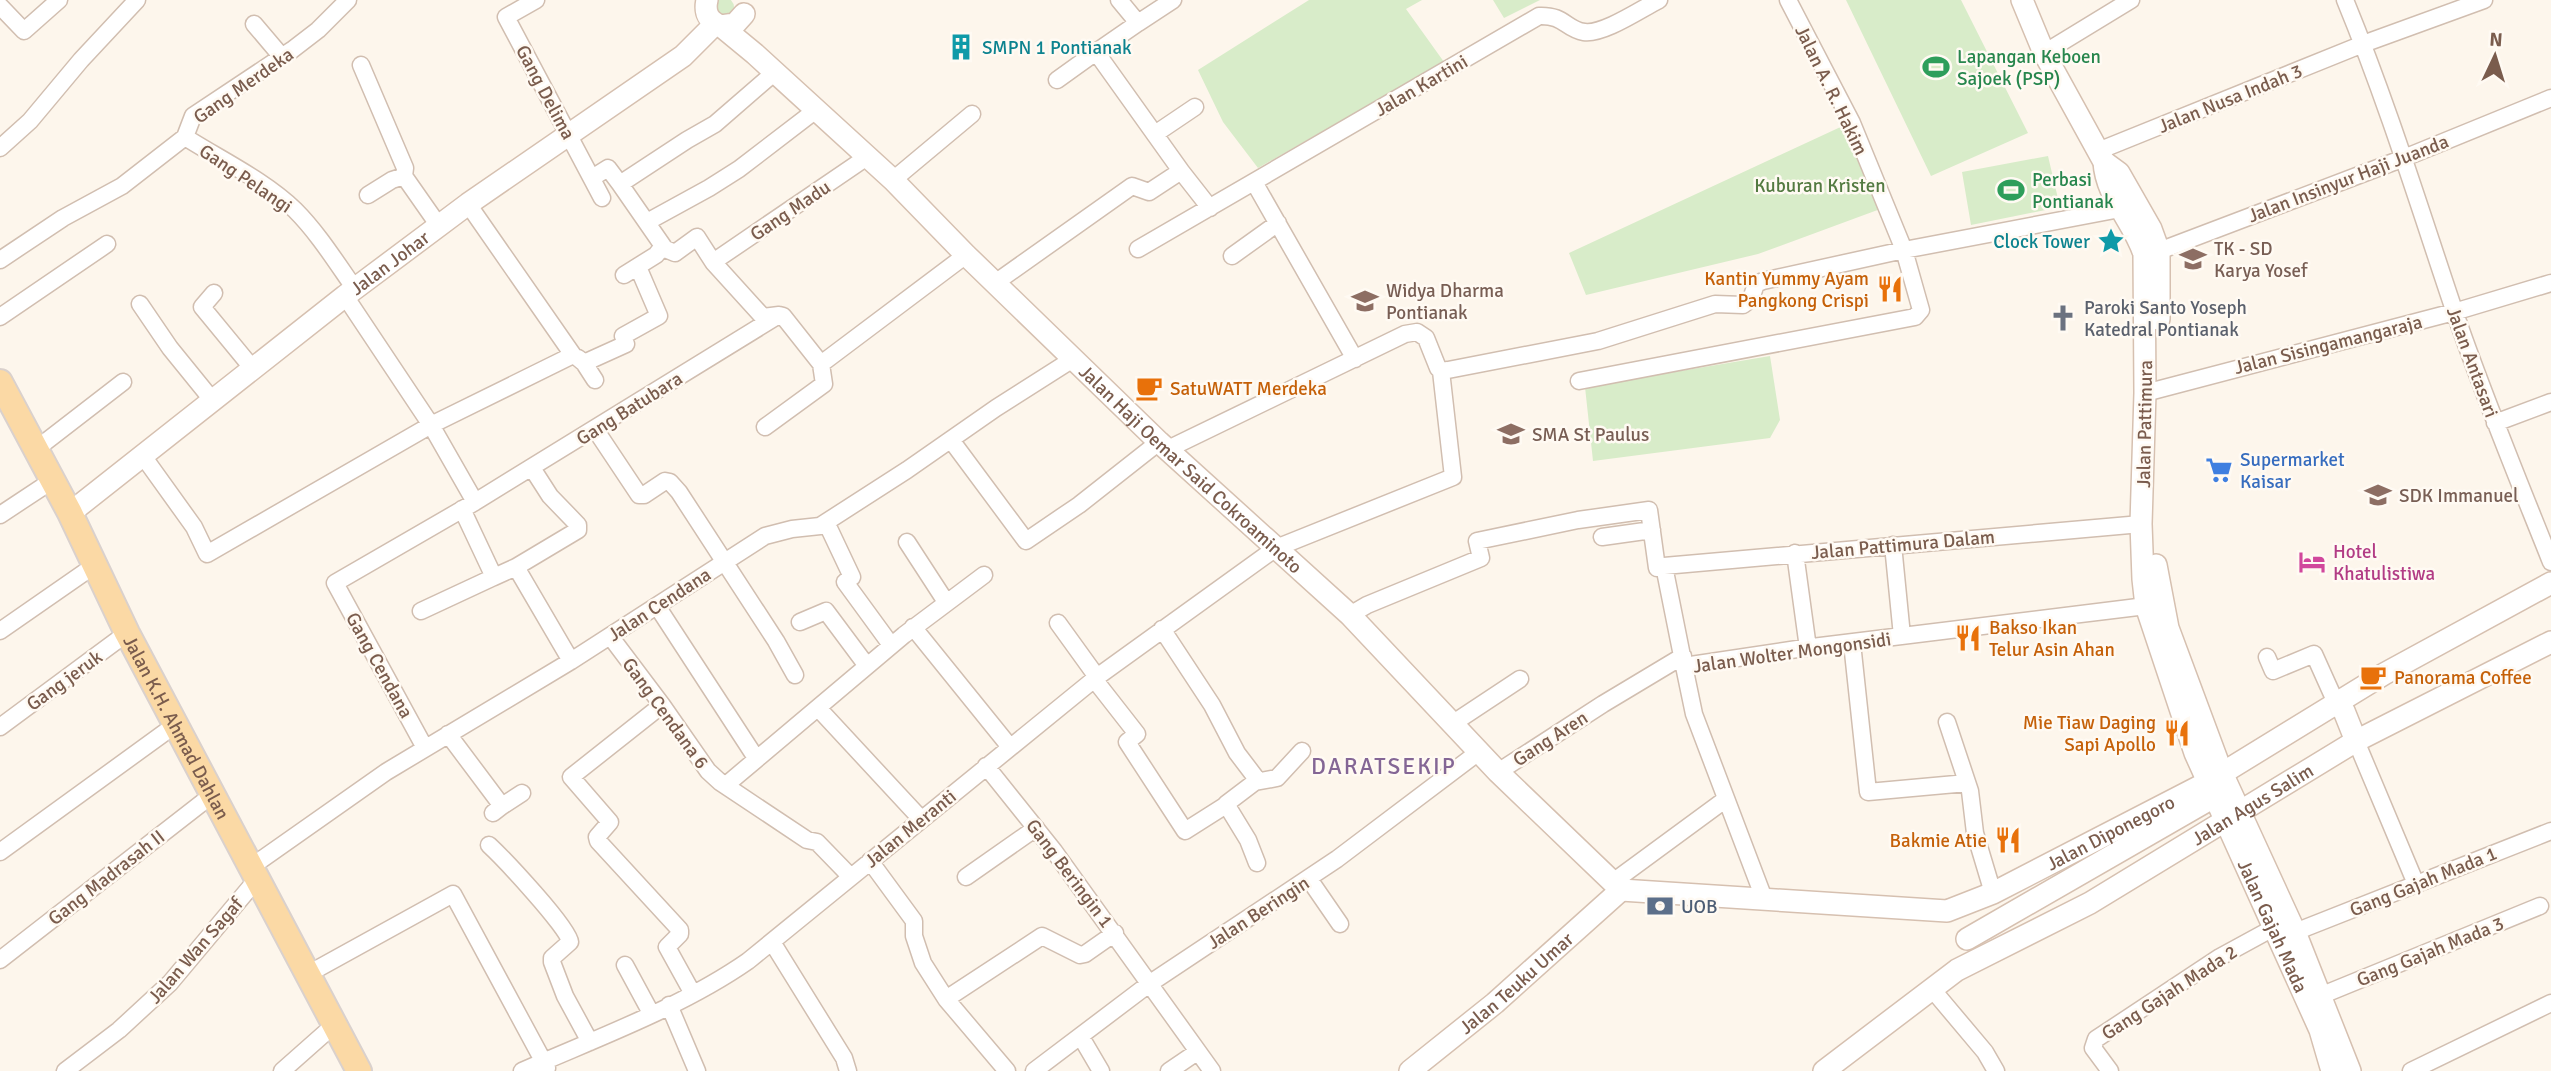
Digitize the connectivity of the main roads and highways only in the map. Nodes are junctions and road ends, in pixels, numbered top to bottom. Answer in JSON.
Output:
{"nodes":[{"id":1,"x":0,"y":383,"type":"edge"},
{"id":2,"x":359,"y":1071,"type":"edge"}],
"edges":[{"from":1,"to":2,"type":"main road","name":"Jalan K.H. Ahmad Dahlan"}]}
